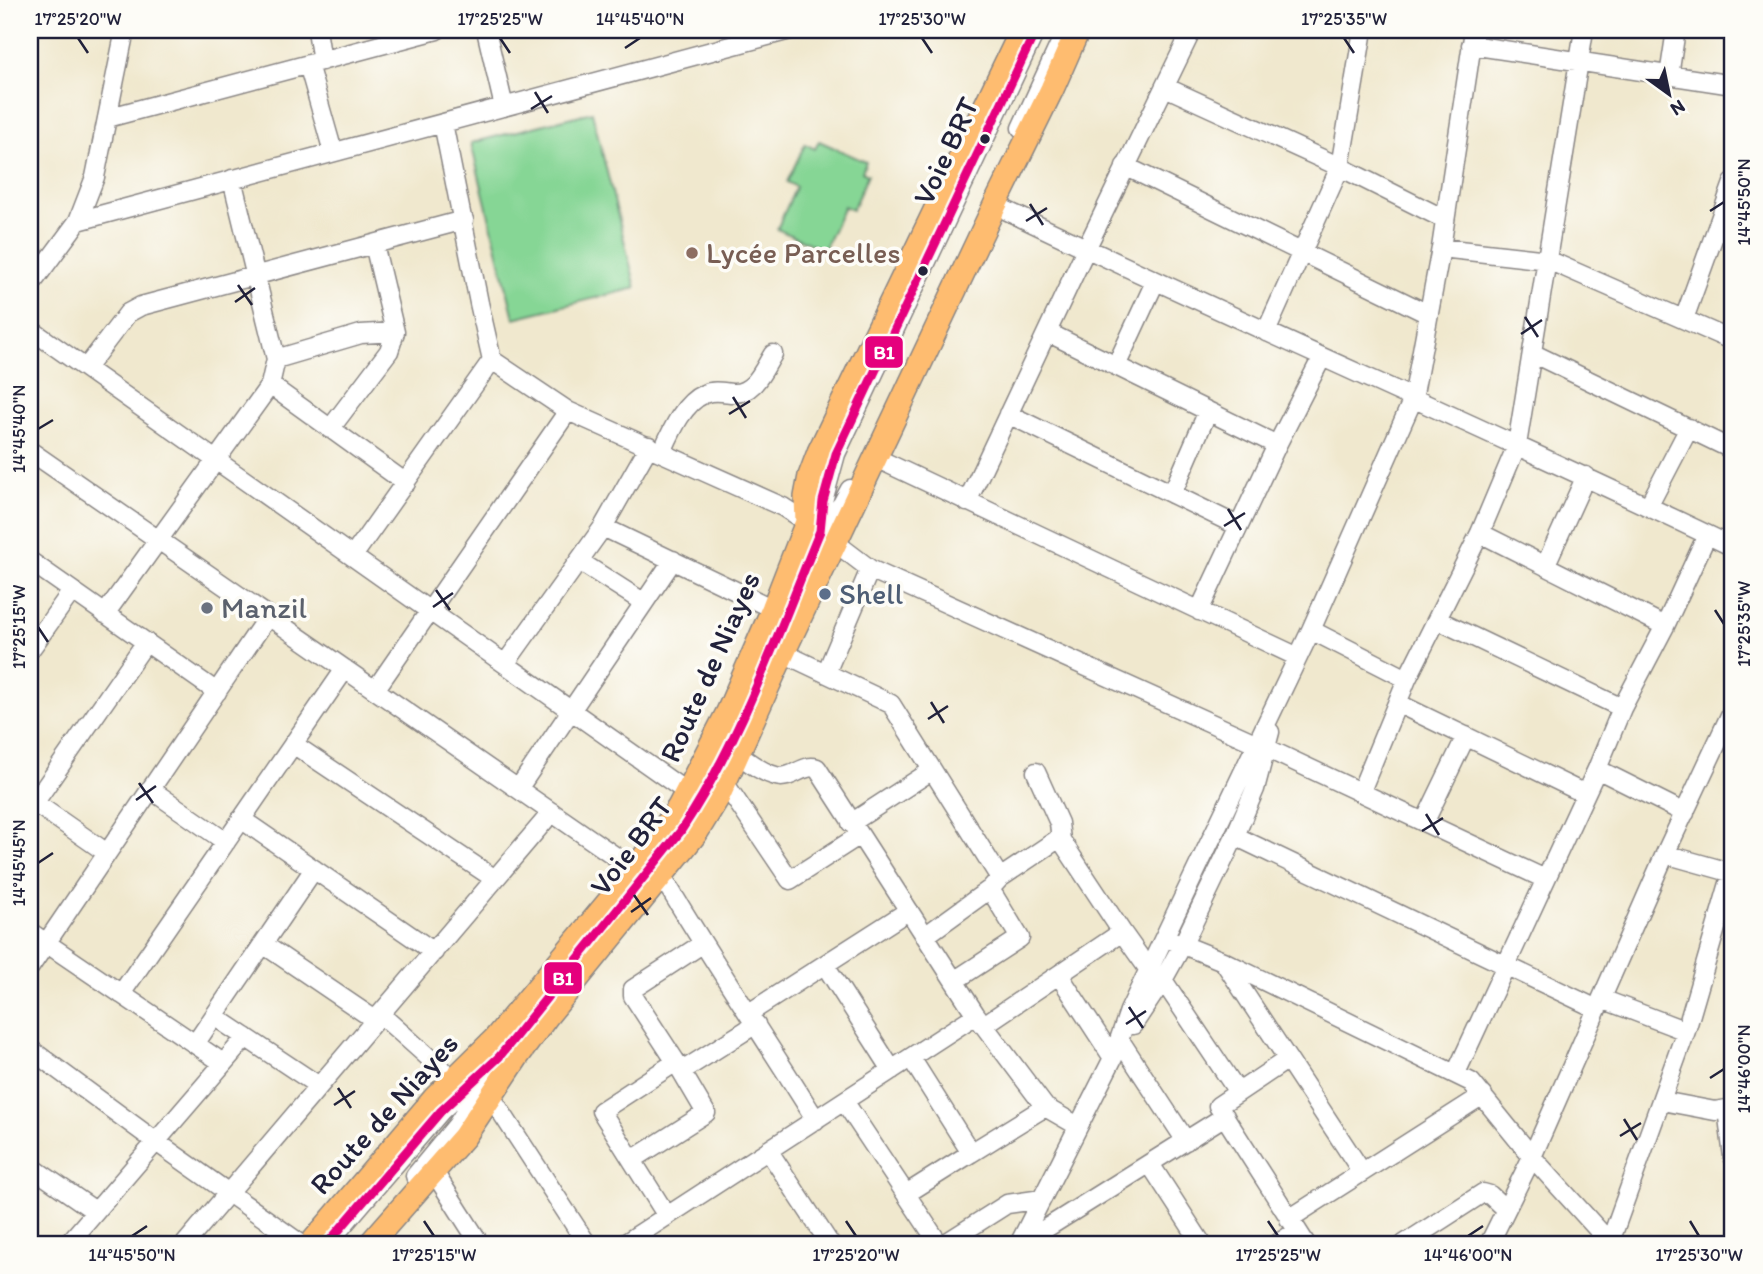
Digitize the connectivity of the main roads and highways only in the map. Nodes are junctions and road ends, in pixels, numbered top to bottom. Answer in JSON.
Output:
{"nodes":[{"id":1,"x":1021,"y":30,"type":"edge"},
{"id":2,"x":1078,"y":30,"type":"edge"},
{"id":3,"x":821,"y":532,"type":"junction"},
{"id":4,"x":311,"y":1244,"type":"edge"},
{"id":5,"x":370,"y":1244,"type":"edge"}],
"edges":[{"from":1,"to":3,"type":"main road","name":"Route de Niayes"},
{"from":2,"to":3,"type":"main road","name":"Route de Niayes"},
{"from":3,"to":4,"type":"main road","name":"Route de Niayes"},
{"from":3,"to":5,"type":"main road","name":"Route de Niayes"}]}
